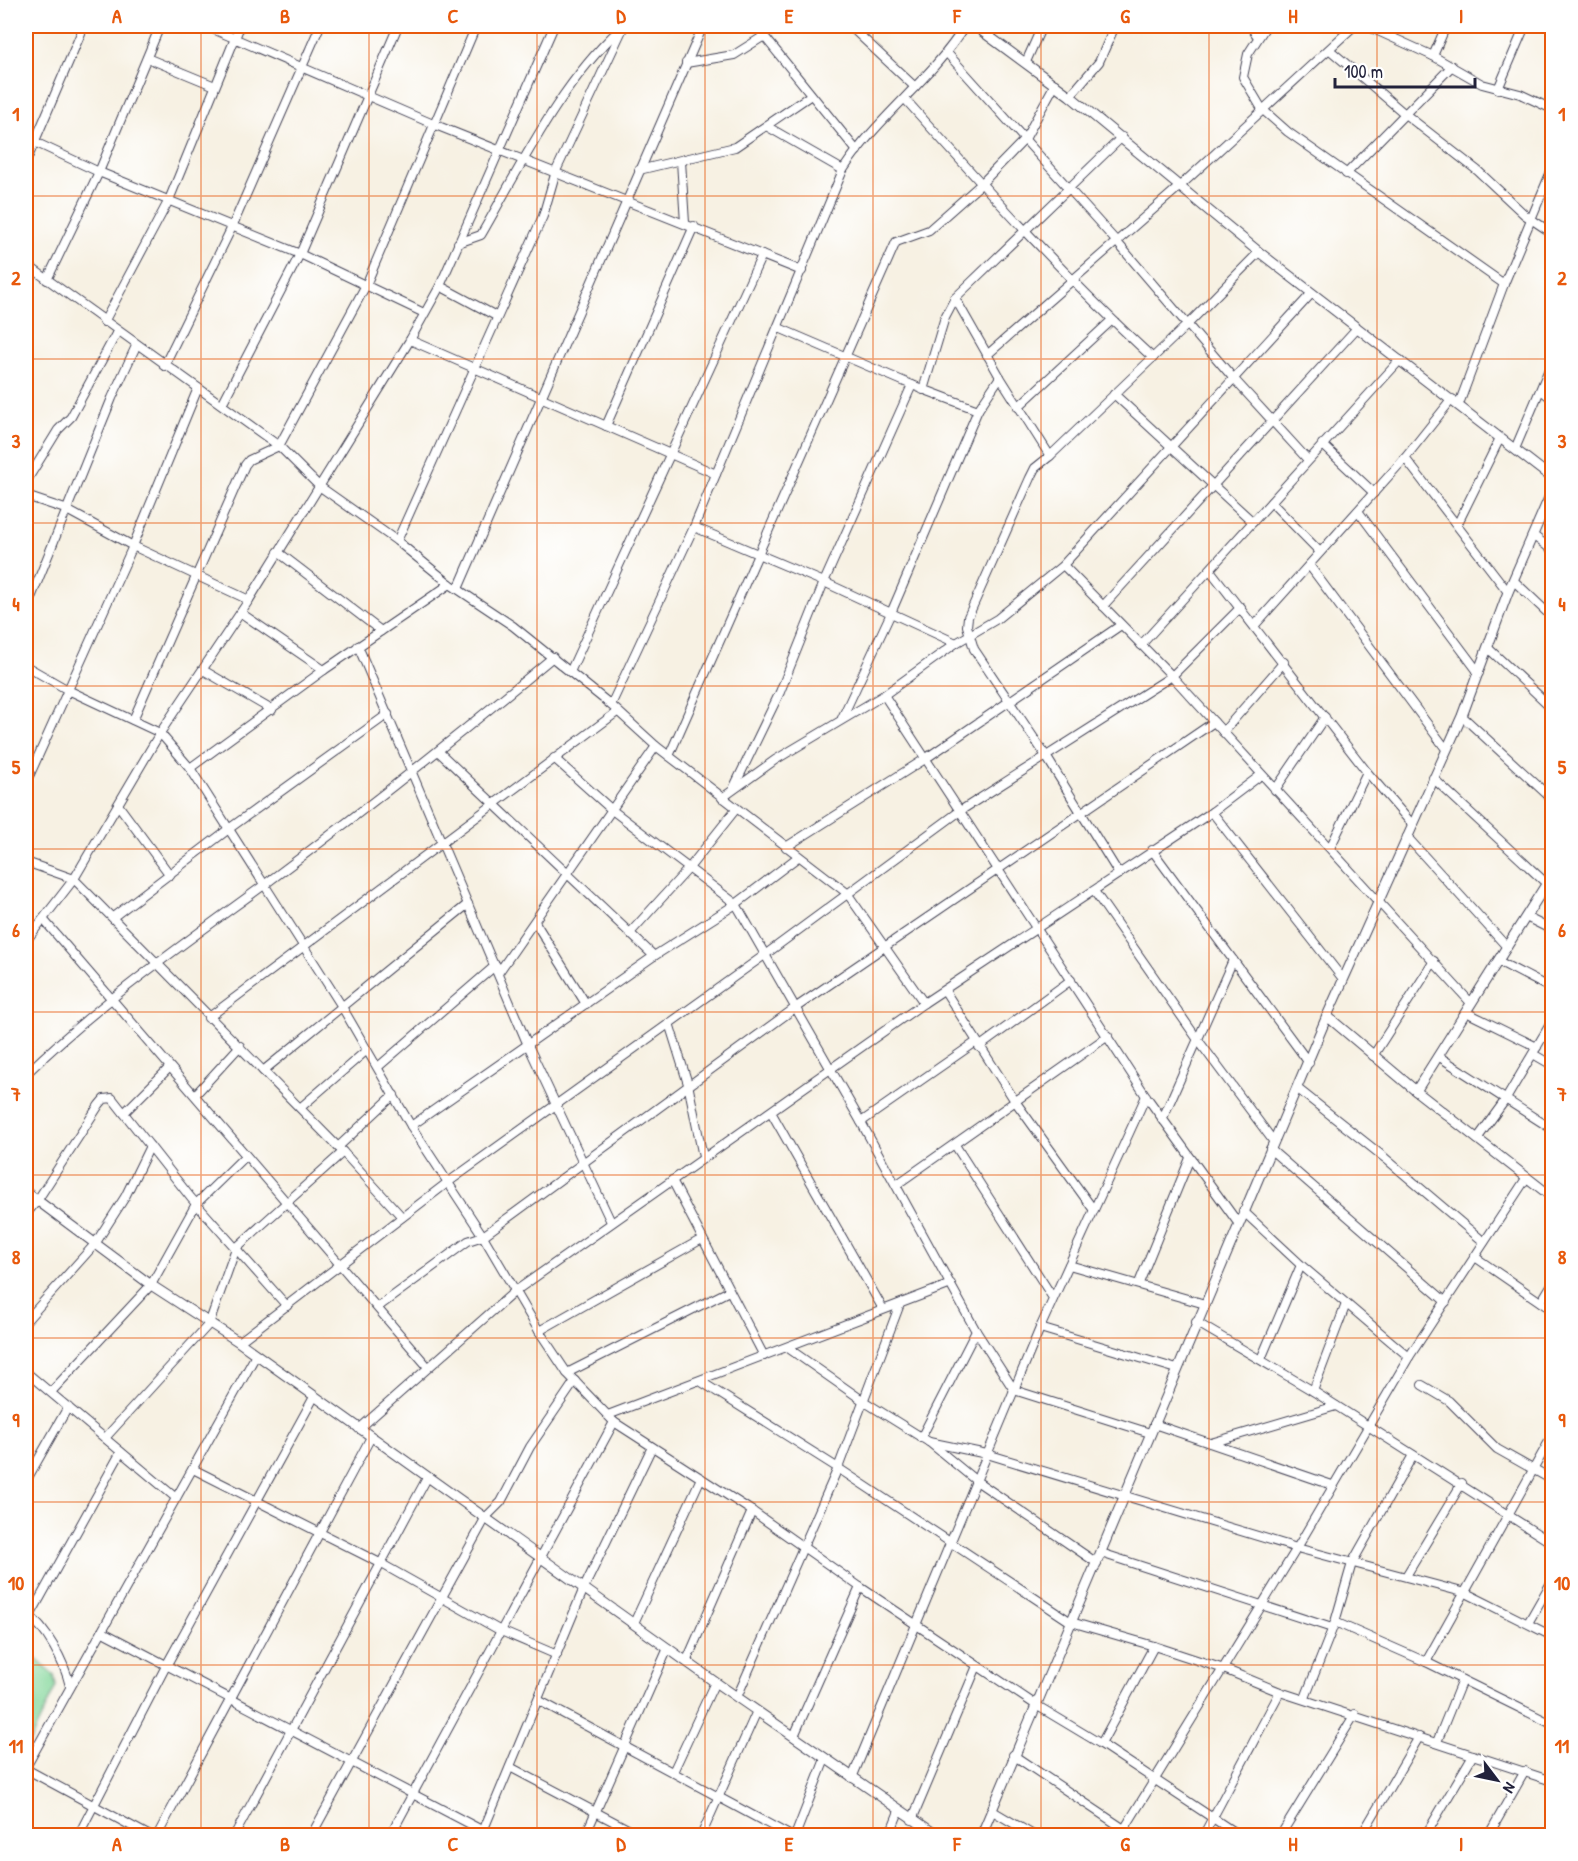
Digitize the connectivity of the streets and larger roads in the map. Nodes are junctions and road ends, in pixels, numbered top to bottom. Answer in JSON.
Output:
{"nodes":[{"id":1,"x":84,"y":26,"type":"edge"},
{"id":2,"x":160,"y":26,"type":"edge"},
{"id":3,"x":206,"y":26,"type":"edge"},
{"id":4,"x":240,"y":26,"type":"edge"},
{"id":5,"x":320,"y":26,"type":"edge"},
{"id":6,"x":399,"y":26,"type":"edge"},
{"id":7,"x":476,"y":26,"type":"edge"},
{"id":8,"x":554,"y":26,"type":"edge"},
{"id":9,"x":624,"y":26,"type":"edge"},
{"id":10,"x":703,"y":26,"type":"edge"},
{"id":11,"x":756,"y":26,"type":"edge"},
{"id":12,"x":850,"y":26,"type":"edge"},
{"id":13,"x":965,"y":26,"type":"edge"},
{"id":14,"x":975,"y":26,"type":"edge"},
{"id":15,"x":1042,"y":26,"type":"edge"},
{"id":16,"x":1115,"y":26,"type":"edge"},
{"id":17,"x":1250,"y":26,"type":"edge"},
{"id":18,"x":1266,"y":26,"type":"edge"},
{"id":19,"x":1354,"y":26,"type":"edge"},
{"id":20,"x":1366,"y":26,"type":"edge"},
{"id":21,"x":1446,"y":26,"type":"edge"},
{"id":22,"x":1525,"y":26,"type":"edge"},
{"id":23,"x":764,"y":36,"type":"junction"},
{"id":24,"x":1258,"y":37,"type":"junction"},
{"id":25,"x":234,"y":38,"type":"junction"},
{"id":26,"x":1330,"y":50,"type":"junction"},
{"id":27,"x":946,"y":53,"type":"junction"},
{"id":28,"x":1433,"y":56,"type":"junction"},
{"id":29,"x":147,"y":58,"type":"junction"},
{"id":30,"x":1026,"y":62,"type":"junction"},
{"id":31,"x":686,"y":63,"type":"junction"},
{"id":32,"x":1452,"y":66,"type":"junction"},
{"id":33,"x":302,"y":68,"type":"junction"},
{"id":34,"x":1055,"y":84,"type":"junction"},
{"id":35,"x":215,"y":86,"type":"junction"},
{"id":36,"x":915,"y":87,"type":"junction"},
{"id":37,"x":1498,"y":89,"type":"junction"},
{"id":38,"x":811,"y":95,"type":"junction"},
{"id":39,"x":368,"y":96,"type":"junction"},
{"id":40,"x":1070,"y":96,"type":"junction"},
{"id":41,"x":905,"y":99,"type":"junction"},
{"id":42,"x":1262,"y":109,"type":"junction"},
{"id":43,"x":1552,"y":109,"type":"edge"},
{"id":44,"x":1405,"y":114,"type":"junction"},
{"id":45,"x":433,"y":124,"type":"junction"},
{"id":46,"x":768,"y":127,"type":"junction"},
{"id":47,"x":1122,"y":137,"type":"junction"},
{"id":48,"x":1025,"y":139,"type":"junction"},
{"id":49,"x":29,"y":140,"type":"edge"},
{"id":50,"x":501,"y":150,"type":"junction"},
{"id":51,"x":857,"y":151,"type":"junction"},
{"id":52,"x":525,"y":159,"type":"junction"},
{"id":53,"x":681,"y":161,"type":"junction"},
{"id":54,"x":26,"y":162,"type":"edge"},
{"id":55,"x":1552,"y":169,"type":"edge"},
{"id":56,"x":639,"y":170,"type":"junction"},
{"id":57,"x":843,"y":170,"type":"junction"},
{"id":58,"x":556,"y":171,"type":"junction"},
{"id":59,"x":99,"y":172,"type":"junction"},
{"id":60,"x":1346,"y":174,"type":"junction"},
{"id":61,"x":981,"y":184,"type":"junction"},
{"id":62,"x":1180,"y":186,"type":"junction"},
{"id":63,"x":1071,"y":190,"type":"junction"},
{"id":64,"x":626,"y":199,"type":"junction"},
{"id":65,"x":168,"y":200,"type":"junction"},
{"id":66,"x":1531,"y":220,"type":"junction"},
{"id":67,"x":685,"y":223,"type":"junction"},
{"id":68,"x":694,"y":226,"type":"junction"},
{"id":69,"x":232,"y":227,"type":"junction"},
{"id":70,"x":1027,"y":231,"type":"junction"},
{"id":71,"x":1552,"y":233,"type":"edge"},
{"id":72,"x":1116,"y":241,"type":"junction"},
{"id":73,"x":458,"y":243,"type":"junction"},
{"id":74,"x":1259,"y":252,"type":"junction"},
{"id":75,"x":300,"y":254,"type":"junction"},
{"id":76,"x":762,"y":255,"type":"junction"},
{"id":77,"x":26,"y":264,"type":"edge"},
{"id":78,"x":802,"y":272,"type":"junction"},
{"id":79,"x":1073,"y":279,"type":"junction"},
{"id":80,"x":47,"y":280,"type":"junction"},
{"id":81,"x":1504,"y":284,"type":"junction"},
{"id":82,"x":366,"y":285,"type":"junction"},
{"id":83,"x":440,"y":286,"type":"junction"},
{"id":84,"x":1312,"y":293,"type":"junction"},
{"id":85,"x":955,"y":298,"type":"junction"},
{"id":86,"x":424,"y":313,"type":"junction"},
{"id":87,"x":496,"y":316,"type":"junction"},
{"id":88,"x":1112,"y":320,"type":"junction"},
{"id":89,"x":104,"y":322,"type":"junction"},
{"id":90,"x":1188,"y":324,"type":"junction"},
{"id":91,"x":779,"y":328,"type":"junction"},
{"id":92,"x":1357,"y":328,"type":"junction"},
{"id":93,"x":117,"y":332,"type":"junction"},
{"id":94,"x":410,"y":340,"type":"junction"},
{"id":95,"x":136,"y":346,"type":"junction"},
{"id":96,"x":987,"y":355,"type":"junction"},
{"id":97,"x":846,"y":357,"type":"junction"},
{"id":98,"x":1153,"y":358,"type":"junction"},
{"id":99,"x":1400,"y":360,"type":"junction"},
{"id":100,"x":1552,"y":362,"type":"edge"},
{"id":101,"x":164,"y":366,"type":"junction"},
{"id":102,"x":474,"y":370,"type":"junction"},
{"id":103,"x":1000,"y":377,"type":"junction"},
{"id":104,"x":1234,"y":380,"type":"junction"},
{"id":105,"x":912,"y":386,"type":"junction"},
{"id":106,"x":198,"y":388,"type":"junction"},
{"id":107,"x":923,"y":390,"type":"junction"},
{"id":108,"x":1541,"y":390,"type":"junction"},
{"id":109,"x":1114,"y":394,"type":"junction"},
{"id":110,"x":540,"y":397,"type":"junction"},
{"id":111,"x":1552,"y":399,"type":"edge"},
{"id":112,"x":1455,"y":402,"type":"junction"},
{"id":113,"x":222,"y":404,"type":"junction"},
{"id":114,"x":1018,"y":407,"type":"junction"},
{"id":115,"x":978,"y":410,"type":"junction"},
{"id":116,"x":1272,"y":422,"type":"junction"},
{"id":117,"x":606,"y":426,"type":"junction"},
{"id":118,"x":1500,"y":438,"type":"junction"},
{"id":119,"x":1322,"y":444,"type":"junction"},
{"id":120,"x":279,"y":446,"type":"junction"},
{"id":121,"x":1172,"y":446,"type":"junction"},
{"id":122,"x":1515,"y":449,"type":"junction"},
{"id":123,"x":672,"y":455,"type":"junction"},
{"id":124,"x":1050,"y":456,"type":"junction"},
{"id":125,"x":1405,"y":458,"type":"junction"},
{"id":126,"x":1308,"y":460,"type":"junction"},
{"id":127,"x":716,"y":474,"type":"junction"},
{"id":128,"x":1552,"y":478,"type":"edge"},
{"id":129,"x":26,"y":482,"type":"edge"},
{"id":130,"x":1214,"y":485,"type":"junction"},
{"id":131,"x":319,"y":486,"type":"junction"},
{"id":132,"x":1552,"y":491,"type":"edge"},
{"id":133,"x":1374,"y":493,"type":"junction"},
{"id":134,"x":26,"y":496,"type":"edge"},
{"id":135,"x":1271,"y":502,"type":"junction"},
{"id":136,"x":65,"y":509,"type":"junction"},
{"id":137,"x":1358,"y":511,"type":"junction"},
{"id":138,"x":1252,"y":522,"type":"junction"},
{"id":139,"x":1458,"y":523,"type":"junction"},
{"id":140,"x":694,"y":527,"type":"junction"},
{"id":141,"x":1534,"y":536,"type":"junction"},
{"id":142,"x":397,"y":541,"type":"junction"},
{"id":143,"x":133,"y":546,"type":"junction"},
{"id":144,"x":1552,"y":550,"type":"edge"},
{"id":145,"x":278,"y":552,"type":"junction"},
{"id":146,"x":1320,"y":552,"type":"junction"},
{"id":147,"x":760,"y":556,"type":"junction"},
{"id":148,"x":1063,"y":565,"type":"junction"},
{"id":149,"x":1309,"y":565,"type":"junction"},
{"id":150,"x":1210,"y":570,"type":"junction"},
{"id":151,"x":198,"y":574,"type":"junction"},
{"id":152,"x":1514,"y":581,"type":"junction"},
{"id":153,"x":824,"y":582,"type":"junction"},
{"id":154,"x":450,"y":584,"type":"junction"},
{"id":155,"x":458,"y":589,"type":"junction"},
{"id":156,"x":1508,"y":592,"type":"junction"},
{"id":157,"x":249,"y":600,"type":"junction"},
{"id":158,"x":1103,"y":606,"type":"junction"},
{"id":159,"x":1241,"y":607,"type":"junction"},
{"id":160,"x":26,"y":610,"type":"edge"},
{"id":161,"x":241,"y":613,"type":"junction"},
{"id":162,"x":891,"y":613,"type":"junction"},
{"id":163,"x":1552,"y":617,"type":"edge"},
{"id":164,"x":1121,"y":624,"type":"junction"},
{"id":165,"x":1255,"y":625,"type":"junction"},
{"id":166,"x":381,"y":630,"type":"junction"},
{"id":167,"x":969,"y":636,"type":"junction"},
{"id":168,"x":956,"y":643,"type":"junction"},
{"id":169,"x":1141,"y":645,"type":"junction"},
{"id":170,"x":358,"y":646,"type":"junction"},
{"id":171,"x":1488,"y":648,"type":"junction"},
{"id":172,"x":553,"y":657,"type":"junction"},
{"id":173,"x":1284,"y":662,"type":"junction"},
{"id":174,"x":26,"y":666,"type":"edge"},
{"id":175,"x":202,"y":670,"type":"junction"},
{"id":176,"x":324,"y":670,"type":"junction"},
{"id":177,"x":570,"y":672,"type":"junction"},
{"id":178,"x":1479,"y":673,"type":"junction"},
{"id":179,"x":1172,"y":676,"type":"junction"},
{"id":180,"x":68,"y":690,"type":"junction"},
{"id":181,"x":884,"y":695,"type":"junction"},
{"id":182,"x":1010,"y":701,"type":"junction"},
{"id":183,"x":610,"y":705,"type":"junction"},
{"id":184,"x":1552,"y":708,"type":"edge"},
{"id":185,"x":272,"y":710,"type":"junction"},
{"id":186,"x":617,"y":711,"type":"junction"},
{"id":187,"x":388,"y":714,"type":"junction"},
{"id":188,"x":1462,"y":716,"type":"junction"},
{"id":189,"x":1326,"y":717,"type":"junction"},
{"id":190,"x":842,"y":719,"type":"junction"},
{"id":191,"x":133,"y":720,"type":"junction"},
{"id":192,"x":1214,"y":722,"type":"junction"},
{"id":193,"x":1223,"y":732,"type":"junction"},
{"id":194,"x":160,"y":734,"type":"junction"},
{"id":195,"x":656,"y":746,"type":"junction"},
{"id":196,"x":1446,"y":749,"type":"junction"},
{"id":197,"x":439,"y":752,"type":"junction"},
{"id":198,"x":669,"y":756,"type":"junction"},
{"id":199,"x":1046,"y":756,"type":"junction"},
{"id":200,"x":554,"y":758,"type":"junction"},
{"id":201,"x":925,"y":759,"type":"junction"},
{"id":202,"x":190,"y":768,"type":"junction"},
{"id":203,"x":412,"y":772,"type":"junction"},
{"id":204,"x":1367,"y":772,"type":"junction"},
{"id":205,"x":1262,"y":775,"type":"junction"},
{"id":206,"x":1433,"y":778,"type":"junction"},
{"id":207,"x":26,"y":783,"type":"edge"},
{"id":208,"x":734,"y":788,"type":"junction"},
{"id":209,"x":1275,"y":790,"type":"junction"},
{"id":210,"x":722,"y":798,"type":"junction"},
{"id":211,"x":1552,"y":800,"type":"edge"},
{"id":212,"x":496,"y":804,"type":"junction"},
{"id":213,"x":119,"y":806,"type":"junction"},
{"id":214,"x":736,"y":809,"type":"junction"},
{"id":215,"x":612,"y":810,"type":"junction"},
{"id":216,"x":960,"y":811,"type":"junction"},
{"id":217,"x":1212,"y":812,"type":"junction"},
{"id":218,"x":1080,"y":815,"type":"junction"},
{"id":219,"x":1412,"y":824,"type":"junction"},
{"id":220,"x":230,"y":828,"type":"junction"},
{"id":221,"x":1407,"y":837,"type":"junction"},
{"id":222,"x":441,"y":843,"type":"junction"},
{"id":223,"x":786,"y":847,"type":"junction"},
{"id":224,"x":1330,"y":848,"type":"junction"},
{"id":225,"x":1152,"y":850,"type":"junction"},
{"id":226,"x":798,"y":857,"type":"junction"},
{"id":227,"x":26,"y":862,"type":"edge"},
{"id":228,"x":689,"y":868,"type":"junction"},
{"id":229,"x":997,"y":869,"type":"junction"},
{"id":230,"x":1119,"y":874,"type":"junction"},
{"id":231,"x":1552,"y":874,"type":"edge"},
{"id":232,"x":170,"y":875,"type":"junction"},
{"id":233,"x":568,"y":876,"type":"junction"},
{"id":234,"x":74,"y":879,"type":"junction"},
{"id":235,"x":1546,"y":884,"type":"junction"},
{"id":236,"x":264,"y":885,"type":"junction"},
{"id":237,"x":1094,"y":891,"type":"junction"},
{"id":238,"x":847,"y":893,"type":"junction"},
{"id":239,"x":1378,"y":900,"type":"junction"},
{"id":240,"x":468,"y":904,"type":"junction"},
{"id":241,"x":736,"y":904,"type":"junction"},
{"id":242,"x":113,"y":917,"type":"junction"},
{"id":243,"x":1526,"y":917,"type":"junction"},
{"id":244,"x":43,"y":919,"type":"junction"},
{"id":245,"x":535,"y":922,"type":"junction"},
{"id":246,"x":1036,"y":929,"type":"junction"},
{"id":247,"x":1552,"y":930,"type":"edge"},
{"id":248,"x":630,"y":933,"type":"junction"},
{"id":249,"x":26,"y":940,"type":"edge"},
{"id":250,"x":303,"y":945,"type":"junction"},
{"id":251,"x":887,"y":947,"type":"junction"},
{"id":252,"x":1507,"y":947,"type":"junction"},
{"id":253,"x":766,"y":954,"type":"junction"},
{"id":254,"x":654,"y":956,"type":"junction"},
{"id":255,"x":1233,"y":960,"type":"junction"},
{"id":256,"x":1434,"y":961,"type":"junction"},
{"id":257,"x":1498,"y":961,"type":"junction"},
{"id":258,"x":156,"y":963,"type":"junction"},
{"id":259,"x":498,"y":969,"type":"junction"},
{"id":260,"x":1342,"y":979,"type":"junction"},
{"id":261,"x":1071,"y":980,"type":"junction"},
{"id":262,"x":1552,"y":989,"type":"edge"},
{"id":263,"x":945,"y":991,"type":"junction"},
{"id":264,"x":111,"y":1000,"type":"junction"},
{"id":265,"x":924,"y":1003,"type":"junction"},
{"id":266,"x":1472,"y":1003,"type":"junction"},
{"id":267,"x":586,"y":1004,"type":"junction"},
{"id":268,"x":341,"y":1005,"type":"junction"},
{"id":269,"x":795,"y":1008,"type":"junction"},
{"id":270,"x":1466,"y":1012,"type":"junction"},
{"id":271,"x":1327,"y":1016,"type":"junction"},
{"id":272,"x":208,"y":1018,"type":"junction"},
{"id":273,"x":1552,"y":1021,"type":"edge"},
{"id":274,"x":669,"y":1023,"type":"junction"},
{"id":275,"x":1108,"y":1036,"type":"junction"},
{"id":276,"x":1198,"y":1040,"type":"junction"},
{"id":277,"x":527,"y":1043,"type":"junction"},
{"id":278,"x":977,"y":1044,"type":"junction"},
{"id":279,"x":240,"y":1046,"type":"junction"},
{"id":280,"x":367,"y":1050,"type":"junction"},
{"id":281,"x":1535,"y":1050,"type":"junction"},
{"id":282,"x":1373,"y":1056,"type":"junction"},
{"id":283,"x":1438,"y":1056,"type":"junction"},
{"id":284,"x":1309,"y":1063,"type":"junction"},
{"id":285,"x":1552,"y":1065,"type":"edge"},
{"id":286,"x":378,"y":1066,"type":"junction"},
{"id":287,"x":169,"y":1068,"type":"junction"},
{"id":288,"x":829,"y":1069,"type":"junction"},
{"id":289,"x":263,"y":1071,"type":"junction"},
{"id":290,"x":26,"y":1074,"type":"edge"},
{"id":291,"x":688,"y":1084,"type":"junction"},
{"id":292,"x":1298,"y":1089,"type":"junction"},
{"id":293,"x":1416,"y":1091,"type":"junction"},
{"id":294,"x":195,"y":1095,"type":"junction"},
{"id":295,"x":394,"y":1095,"type":"junction"},
{"id":296,"x":1146,"y":1096,"type":"junction"},
{"id":297,"x":1506,"y":1099,"type":"junction"},
{"id":298,"x":1015,"y":1101,"type":"junction"},
{"id":299,"x":558,"y":1105,"type":"junction"},
{"id":300,"x":300,"y":1108,"type":"junction"},
{"id":301,"x":771,"y":1112,"type":"junction"},
{"id":302,"x":124,"y":1113,"type":"junction"},
{"id":303,"x":1162,"y":1120,"type":"junction"},
{"id":304,"x":861,"y":1122,"type":"junction"},
{"id":305,"x":411,"y":1126,"type":"junction"},
{"id":306,"x":1552,"y":1130,"type":"edge"},
{"id":307,"x":1477,"y":1139,"type":"junction"},
{"id":308,"x":956,"y":1144,"type":"junction"},
{"id":309,"x":150,"y":1146,"type":"junction"},
{"id":310,"x":1272,"y":1146,"type":"junction"},
{"id":311,"x":341,"y":1149,"type":"junction"},
{"id":312,"x":245,"y":1156,"type":"junction"},
{"id":313,"x":703,"y":1157,"type":"junction"},
{"id":314,"x":1190,"y":1158,"type":"junction"},
{"id":315,"x":583,"y":1163,"type":"junction"},
{"id":316,"x":1527,"y":1177,"type":"junction"},
{"id":317,"x":672,"y":1180,"type":"junction"},
{"id":318,"x":447,"y":1183,"type":"junction"},
{"id":319,"x":896,"y":1185,"type":"junction"},
{"id":320,"x":26,"y":1192,"type":"edge"},
{"id":321,"x":1552,"y":1197,"type":"edge"},
{"id":322,"x":37,"y":1201,"type":"junction"},
{"id":323,"x":289,"y":1203,"type":"junction"},
{"id":324,"x":196,"y":1204,"type":"junction"},
{"id":325,"x":1093,"y":1209,"type":"junction"},
{"id":326,"x":1244,"y":1211,"type":"junction"},
{"id":327,"x":26,"y":1214,"type":"edge"},
{"id":328,"x":402,"y":1217,"type":"junction"},
{"id":329,"x":611,"y":1222,"type":"junction"},
{"id":330,"x":1238,"y":1223,"type":"junction"},
{"id":331,"x":483,"y":1236,"type":"junction"},
{"id":332,"x":702,"y":1239,"type":"junction"},
{"id":333,"x":1484,"y":1242,"type":"junction"},
{"id":334,"x":94,"y":1244,"type":"junction"},
{"id":335,"x":236,"y":1248,"type":"junction"},
{"id":336,"x":1475,"y":1257,"type":"junction"},
{"id":337,"x":342,"y":1265,"type":"junction"},
{"id":338,"x":1069,"y":1265,"type":"junction"},
{"id":339,"x":1301,"y":1265,"type":"junction"},
{"id":340,"x":1139,"y":1283,"type":"junction"},
{"id":341,"x":951,"y":1284,"type":"junction"},
{"id":342,"x":1552,"y":1284,"type":"edge"},
{"id":343,"x":151,"y":1285,"type":"junction"},
{"id":344,"x":729,"y":1291,"type":"junction"},
{"id":345,"x":513,"y":1292,"type":"junction"},
{"id":346,"x":1053,"y":1298,"type":"junction"},
{"id":347,"x":1446,"y":1302,"type":"junction"},
{"id":348,"x":1541,"y":1302,"type":"junction"},
{"id":349,"x":900,"y":1304,"type":"junction"},
{"id":350,"x":1205,"y":1304,"type":"junction"},
{"id":351,"x":1346,"y":1304,"type":"junction"},
{"id":352,"x":287,"y":1306,"type":"junction"},
{"id":353,"x":378,"y":1307,"type":"junction"},
{"id":354,"x":883,"y":1310,"type":"junction"},
{"id":355,"x":1552,"y":1310,"type":"edge"},
{"id":356,"x":26,"y":1320,"type":"edge"},
{"id":357,"x":1196,"y":1322,"type":"junction"},
{"id":358,"x":209,"y":1324,"type":"junction"},
{"id":359,"x":1040,"y":1328,"type":"junction"},
{"id":360,"x":538,"y":1331,"type":"junction"},
{"id":361,"x":976,"y":1331,"type":"junction"},
{"id":362,"x":239,"y":1342,"type":"junction"},
{"id":363,"x":788,"y":1348,"type":"junction"},
{"id":364,"x":256,"y":1355,"type":"junction"},
{"id":365,"x":764,"y":1356,"type":"junction"},
{"id":366,"x":1409,"y":1357,"type":"junction"},
{"id":367,"x":1261,"y":1359,"type":"junction"},
{"id":368,"x":428,"y":1367,"type":"junction"},
{"id":369,"x":1177,"y":1369,"type":"junction"},
{"id":370,"x":26,"y":1372,"type":"edge"},
{"id":371,"x":567,"y":1373,"type":"junction"},
{"id":372,"x":575,"y":1381,"type":"junction"},
{"id":373,"x":700,"y":1381,"type":"junction"},
{"id":374,"x":1422,"y":1385,"type":"dead end"},
{"id":375,"x":1014,"y":1389,"type":"junction"},
{"id":376,"x":1313,"y":1391,"type":"junction"},
{"id":377,"x":51,"y":1392,"type":"junction"},
{"id":378,"x":314,"y":1397,"type":"junction"},
{"id":379,"x":864,"y":1402,"type":"junction"},
{"id":380,"x":1336,"y":1406,"type":"junction"},
{"id":381,"x":68,"y":1407,"type":"junction"},
{"id":382,"x":608,"y":1414,"type":"junction"},
{"id":383,"x":614,"y":1422,"type":"junction"},
{"id":384,"x":1368,"y":1426,"type":"junction"},
{"id":385,"x":1152,"y":1428,"type":"junction"},
{"id":386,"x":359,"y":1429,"type":"junction"},
{"id":387,"x":1552,"y":1436,"type":"edge"},
{"id":388,"x":371,"y":1437,"type":"junction"},
{"id":389,"x":105,"y":1438,"type":"junction"},
{"id":390,"x":925,"y":1440,"type":"junction"},
{"id":391,"x":1211,"y":1443,"type":"junction"},
{"id":392,"x":652,"y":1447,"type":"junction"},
{"id":393,"x":122,"y":1452,"type":"junction"},
{"id":394,"x":987,"y":1454,"type":"junction"},
{"id":395,"x":1413,"y":1455,"type":"junction"},
{"id":396,"x":838,"y":1468,"type":"junction"},
{"id":397,"x":193,"y":1469,"type":"junction"},
{"id":398,"x":1535,"y":1469,"type":"junction"},
{"id":399,"x":427,"y":1478,"type":"junction"},
{"id":400,"x":701,"y":1478,"type":"junction"},
{"id":401,"x":975,"y":1480,"type":"junction"},
{"id":402,"x":1552,"y":1480,"type":"edge"},
{"id":403,"x":26,"y":1481,"type":"edge"},
{"id":404,"x":1462,"y":1484,"type":"junction"},
{"id":405,"x":1332,"y":1485,"type":"junction"},
{"id":406,"x":1124,"y":1496,"type":"junction"},
{"id":407,"x":176,"y":1498,"type":"junction"},
{"id":408,"x":256,"y":1501,"type":"junction"},
{"id":409,"x":752,"y":1511,"type":"junction"},
{"id":410,"x":1509,"y":1513,"type":"junction"},
{"id":411,"x":486,"y":1517,"type":"junction"},
{"id":412,"x":319,"y":1533,"type":"junction"},
{"id":413,"x":950,"y":1543,"type":"junction"},
{"id":414,"x":1552,"y":1543,"type":"edge"},
{"id":415,"x":1297,"y":1548,"type":"junction"},
{"id":416,"x":804,"y":1549,"type":"junction"},
{"id":417,"x":541,"y":1558,"type":"junction"},
{"id":418,"x":1099,"y":1558,"type":"junction"},
{"id":419,"x":380,"y":1563,"type":"junction"},
{"id":420,"x":1352,"y":1563,"type":"junction"},
{"id":421,"x":1406,"y":1576,"type":"junction"},
{"id":422,"x":1552,"y":1581,"type":"edge"},
{"id":423,"x":860,"y":1587,"type":"junction"},
{"id":424,"x":584,"y":1588,"type":"junction"},
{"id":425,"x":1467,"y":1593,"type":"junction"},
{"id":426,"x":442,"y":1598,"type":"junction"},
{"id":427,"x":1261,"y":1606,"type":"junction"},
{"id":428,"x":28,"y":1614,"type":"edge"},
{"id":429,"x":1071,"y":1622,"type":"junction"},
{"id":430,"x":634,"y":1623,"type":"junction"},
{"id":431,"x":1528,"y":1623,"type":"junction"},
{"id":432,"x":915,"y":1624,"type":"junction"},
{"id":433,"x":1334,"y":1625,"type":"junction"},
{"id":434,"x":501,"y":1631,"type":"junction"},
{"id":435,"x":103,"y":1632,"type":"junction"},
{"id":436,"x":1552,"y":1636,"type":"edge"},
{"id":437,"x":1154,"y":1646,"type":"junction"},
{"id":438,"x":668,"y":1648,"type":"junction"},
{"id":439,"x":556,"y":1655,"type":"junction"},
{"id":440,"x":687,"y":1660,"type":"junction"},
{"id":441,"x":1426,"y":1662,"type":"junction"},
{"id":442,"x":166,"y":1665,"type":"junction"},
{"id":443,"x":977,"y":1666,"type":"junction"},
{"id":444,"x":1224,"y":1669,"type":"junction"},
{"id":445,"x":1462,"y":1680,"type":"junction"},
{"id":446,"x":715,"y":1682,"type":"junction"},
{"id":447,"x":70,"y":1686,"type":"junction"},
{"id":448,"x":1280,"y":1692,"type":"junction"},
{"id":449,"x":737,"y":1696,"type":"junction"},
{"id":450,"x":1305,"y":1698,"type":"junction"},
{"id":451,"x":230,"y":1699,"type":"junction"},
{"id":452,"x":538,"y":1700,"type":"junction"},
{"id":453,"x":1036,"y":1705,"type":"junction"},
{"id":454,"x":757,"y":1711,"type":"junction"},
{"id":455,"x":1355,"y":1714,"type":"junction"},
{"id":456,"x":1552,"y":1724,"type":"edge"},
{"id":457,"x":289,"y":1731,"type":"junction"},
{"id":458,"x":794,"y":1736,"type":"junction"},
{"id":459,"x":1419,"y":1737,"type":"junction"},
{"id":460,"x":1437,"y":1742,"type":"junction"},
{"id":461,"x":1101,"y":1744,"type":"junction"},
{"id":462,"x":624,"y":1746,"type":"junction"},
{"id":463,"x":1013,"y":1755,"type":"junction"},
{"id":464,"x":1473,"y":1755,"type":"junction"},
{"id":465,"x":825,"y":1759,"type":"junction"},
{"id":466,"x":350,"y":1761,"type":"junction"},
{"id":467,"x":510,"y":1767,"type":"junction"},
{"id":468,"x":26,"y":1768,"type":"edge"},
{"id":469,"x":1525,"y":1771,"type":"junction"},
{"id":470,"x":673,"y":1772,"type":"junction"},
{"id":471,"x":852,"y":1778,"type":"junction"},
{"id":472,"x":1155,"y":1779,"type":"junction"},
{"id":473,"x":1552,"y":1781,"type":"edge"},
{"id":474,"x":412,"y":1794,"type":"junction"},
{"id":475,"x":720,"y":1797,"type":"junction"},
{"id":476,"x":93,"y":1807,"type":"junction"},
{"id":477,"x":991,"y":1810,"type":"junction"},
{"id":478,"x":596,"y":1811,"type":"junction"},
{"id":479,"x":899,"y":1811,"type":"junction"},
{"id":480,"x":1213,"y":1817,"type":"junction"},
{"id":481,"x":912,"y":1820,"type":"junction"},
{"id":482,"x":1122,"y":1832,"type":"edge"},
{"id":483,"x":482,"y":1833,"type":"edge"},
{"id":484,"x":394,"y":1834,"type":"edge"},
{"id":485,"x":78,"y":1836,"type":"edge"},
{"id":486,"x":150,"y":1836,"type":"edge"},
{"id":487,"x":157,"y":1836,"type":"edge"},
{"id":488,"x":234,"y":1836,"type":"edge"},
{"id":489,"x":311,"y":1836,"type":"edge"},
{"id":490,"x":493,"y":1836,"type":"edge"},
{"id":491,"x":585,"y":1836,"type":"edge"},
{"id":492,"x":641,"y":1836,"type":"edge"},
{"id":493,"x":701,"y":1836,"type":"edge"},
{"id":494,"x":793,"y":1836,"type":"edge"},
{"id":495,"x":889,"y":1836,"type":"edge"},
{"id":496,"x":938,"y":1836,"type":"edge"},
{"id":497,"x":981,"y":1836,"type":"edge"},
{"id":498,"x":1035,"y":1836,"type":"edge"},
{"id":499,"x":1203,"y":1836,"type":"edge"},
{"id":500,"x":1240,"y":1836,"type":"edge"},
{"id":501,"x":1280,"y":1836,"type":"edge"},
{"id":502,"x":1361,"y":1836,"type":"edge"},
{"id":503,"x":1425,"y":1836,"type":"edge"},
{"id":504,"x":1488,"y":1836,"type":"edge"}],
"edges":[{"from":1,"to":49,"type":"street"},
{"from":2,"to":29,"type":"street"},
{"from":3,"to":25,"type":"street"},
{"from":4,"to":25,"type":"street"},
{"from":5,"to":33,"type":"street"},
{"from":6,"to":39,"type":"street"},
{"from":7,"to":45,"type":"street"},
{"from":8,"to":50,"type":"street"},
{"from":9,"to":52,"type":"street"},
{"from":9,"to":58,"type":"street"},
{"from":10,"to":31,"type":"street"},
{"from":11,"to":23,"type":"street"},
{"from":12,"to":36,"type":"street"},
{"from":13,"to":27,"type":"street"},
{"from":14,"to":30,"type":"street"},
{"from":15,"to":30,"type":"street"},
{"from":16,"to":40,"type":"street"},
{"from":17,"to":24,"type":"street"},
{"from":18,"to":24,"type":"street"},
{"from":19,"to":26,"type":"street"},
{"from":20,"to":28,"type":"street"},
{"from":21,"to":28,"type":"street"},
{"from":22,"to":37,"type":"street"},
{"from":23,"to":31,"type":"street"},
{"from":23,"to":38,"type":"street"},
{"from":24,"to":42,"type":"street"},
{"from":25,"to":33,"type":"street"},
{"from":25,"to":35,"type":"street"},
{"from":26,"to":42,"type":"street"},
{"from":26,"to":44,"type":"street"},
{"from":27,"to":36,"type":"street"},
{"from":27,"to":48,"type":"street"},
{"from":28,"to":32,"type":"street"},
{"from":29,"to":35,"type":"street"},
{"from":29,"to":59,"type":"street"},
{"from":30,"to":34,"type":"street"},
{"from":31,"to":56,"type":"street"},
{"from":32,"to":37,"type":"street"},
{"from":32,"to":44,"type":"street"},
{"from":33,"to":39,"type":"street"},
{"from":33,"to":69,"type":"street"},
{"from":34,"to":40,"type":"street"},
{"from":34,"to":48,"type":"street"},
{"from":35,"to":65,"type":"street"},
{"from":36,"to":41,"type":"street"},
{"from":37,"to":43,"type":"street"},
{"from":38,"to":46,"type":"street"},
{"from":38,"to":51,"type":"street"},
{"from":39,"to":45,"type":"street"},
{"from":39,"to":75,"type":"street"},
{"from":40,"to":47,"type":"street"},
{"from":41,"to":51,"type":"street"},
{"from":41,"to":61,"type":"street"},
{"from":42,"to":60,"type":"street"},
{"from":42,"to":62,"type":"street"},
{"from":44,"to":60,"type":"street"},
{"from":44,"to":66,"type":"street"},
{"from":45,"to":50,"type":"street"},
{"from":45,"to":82,"type":"street"},
{"from":46,"to":53,"type":"street"},
{"from":46,"to":57,"type":"street"},
{"from":47,"to":62,"type":"street"},
{"from":47,"to":63,"type":"street"},
{"from":48,"to":61,"type":"street"},
{"from":48,"to":63,"type":"street"},
{"from":49,"to":54,"type":"street"},
{"from":49,"to":59,"type":"street"},
{"from":50,"to":52,"type":"street"},
{"from":50,"to":73,"type":"street"},
{"from":51,"to":57,"type":"street"},
{"from":52,"to":58,"type":"street"},
{"from":52,"to":73,"type":"street"},
{"from":53,"to":56,"type":"street"},
{"from":53,"to":67,"type":"street"},
{"from":55,"to":66,"type":"street"},
{"from":56,"to":64,"type":"street"},
{"from":57,"to":78,"type":"street"},
{"from":58,"to":64,"type":"street"},
{"from":58,"to":87,"type":"street"},
{"from":59,"to":65,"type":"street"},
{"from":59,"to":80,"type":"street"},
{"from":60,"to":81,"type":"street"},
{"from":61,"to":70,"type":"street"},
{"from":61,"to":97,"type":"street"},
{"from":62,"to":72,"type":"street"},
{"from":62,"to":74,"type":"street"},
{"from":63,"to":70,"type":"street"},
{"from":63,"to":72,"type":"street"},
{"from":64,"to":67,"type":"street"},
{"from":64,"to":110,"type":"street"},
{"from":65,"to":69,"type":"street"},
{"from":65,"to":89,"type":"street"},
{"from":66,"to":71,"type":"street"},
{"from":66,"to":81,"type":"street"},
{"from":67,"to":68,"type":"street"},
{"from":68,"to":76,"type":"street"},
{"from":68,"to":117,"type":"street"},
{"from":69,"to":75,"type":"street"},
{"from":69,"to":101,"type":"street"},
{"from":70,"to":79,"type":"street"},
{"from":70,"to":85,"type":"street"},
{"from":72,"to":79,"type":"street"},
{"from":72,"to":90,"type":"street"},
{"from":73,"to":83,"type":"street"},
{"from":74,"to":84,"type":"street"},
{"from":74,"to":90,"type":"street"},
{"from":75,"to":82,"type":"street"},
{"from":75,"to":113,"type":"street"},
{"from":76,"to":78,"type":"street"},
{"from":76,"to":123,"type":"street"},
{"from":77,"to":80,"type":"street"},
{"from":78,"to":91,"type":"street"},
{"from":79,"to":88,"type":"street"},
{"from":79,"to":96,"type":"street"},
{"from":80,"to":89,"type":"street"},
{"from":81,"to":112,"type":"street"},
{"from":82,"to":86,"type":"street"},
{"from":82,"to":120,"type":"street"},
{"from":83,"to":86,"type":"street"},
{"from":83,"to":87,"type":"street"},
{"from":84,"to":92,"type":"street"},
{"from":84,"to":104,"type":"street"},
{"from":85,"to":96,"type":"street"},
{"from":85,"to":107,"type":"street"},
{"from":86,"to":94,"type":"street"},
{"from":87,"to":102,"type":"street"},
{"from":88,"to":98,"type":"street"},
{"from":88,"to":114,"type":"street"},
{"from":89,"to":93,"type":"street"},
{"from":90,"to":98,"type":"street"},
{"from":90,"to":104,"type":"street"},
{"from":91,"to":97,"type":"street"},
{"from":91,"to":127,"type":"street"},
{"from":92,"to":99,"type":"street"},
{"from":92,"to":116,"type":"street"},
{"from":93,"to":95,"type":"street"},
{"from":93,"to":129,"type":"street"},
{"from":94,"to":102,"type":"street"},
{"from":94,"to":131,"type":"street"},
{"from":95,"to":101,"type":"street"},
{"from":95,"to":136,"type":"street"},
{"from":96,"to":103,"type":"street"},
{"from":97,"to":105,"type":"street"},
{"from":97,"to":147,"type":"street"},
{"from":98,"to":109,"type":"street"},
{"from":99,"to":112,"type":"street"},
{"from":99,"to":119,"type":"street"},
{"from":100,"to":108,"type":"street"},
{"from":101,"to":106,"type":"street"},
{"from":102,"to":110,"type":"street"},
{"from":102,"to":142,"type":"street"},
{"from":103,"to":114,"type":"street"},
{"from":103,"to":115,"type":"street"},
{"from":104,"to":116,"type":"street"},
{"from":104,"to":121,"type":"street"},
{"from":105,"to":107,"type":"street"},
{"from":105,"to":153,"type":"street"},
{"from":106,"to":113,"type":"street"},
{"from":106,"to":143,"type":"street"},
{"from":107,"to":115,"type":"street"},
{"from":108,"to":111,"type":"street"},
{"from":108,"to":122,"type":"street"},
{"from":109,"to":121,"type":"street"},
{"from":109,"to":124,"type":"street"},
{"from":110,"to":117,"type":"street"},
{"from":110,"to":155,"type":"street"},
{"from":112,"to":118,"type":"street"},
{"from":112,"to":125,"type":"street"},
{"from":113,"to":120,"type":"street"},
{"from":114,"to":124,"type":"street"},
{"from":115,"to":162,"type":"street"},
{"from":116,"to":126,"type":"street"},
{"from":116,"to":130,"type":"street"},
{"from":117,"to":123,"type":"street"},
{"from":118,"to":122,"type":"street"},
{"from":118,"to":139,"type":"street"},
{"from":119,"to":126,"type":"street"},
{"from":119,"to":133,"type":"street"},
{"from":120,"to":131,"type":"street"},
{"from":120,"to":151,"type":"street"},
{"from":121,"to":130,"type":"street"},
{"from":121,"to":148,"type":"street"},
{"from":122,"to":128,"type":"street"},
{"from":123,"to":127,"type":"street"},
{"from":123,"to":177,"type":"street"},
{"from":124,"to":167,"type":"street"},
{"from":125,"to":133,"type":"street"},
{"from":125,"to":139,"type":"street"},
{"from":126,"to":135,"type":"street"},
{"from":127,"to":140,"type":"street"},
{"from":130,"to":138,"type":"street"},
{"from":130,"to":158,"type":"street"},
{"from":131,"to":142,"type":"street"},
{"from":131,"to":145,"type":"street"},
{"from":132,"to":141,"type":"street"},
{"from":133,"to":137,"type":"street"},
{"from":134,"to":136,"type":"street"},
{"from":135,"to":138,"type":"street"},
{"from":135,"to":146,"type":"street"},
{"from":136,"to":143,"type":"street"},
{"from":136,"to":160,"type":"street"},
{"from":137,"to":146,"type":"street"},
{"from":137,"to":178,"type":"street"},
{"from":138,"to":150,"type":"street"},
{"from":139,"to":156,"type":"street"},
{"from":140,"to":147,"type":"street"},
{"from":140,"to":183,"type":"street"},
{"from":141,"to":144,"type":"street"},
{"from":141,"to":152,"type":"street"},
{"from":142,"to":154,"type":"street"},
{"from":143,"to":151,"type":"street"},
{"from":143,"to":180,"type":"street"},
{"from":145,"to":157,"type":"street"},
{"from":145,"to":166,"type":"street"},
{"from":146,"to":149,"type":"street"},
{"from":147,"to":153,"type":"street"},
{"from":147,"to":198,"type":"street"},
{"from":148,"to":158,"type":"street"},
{"from":148,"to":167,"type":"street"},
{"from":149,"to":165,"type":"street"},
{"from":149,"to":196,"type":"street"},
{"from":150,"to":159,"type":"street"},
{"from":150,"to":169,"type":"street"},
{"from":151,"to":157,"type":"street"},
{"from":151,"to":191,"type":"street"},
{"from":152,"to":156,"type":"street"},
{"from":152,"to":163,"type":"street"},
{"from":153,"to":162,"type":"street"},
{"from":153,"to":208,"type":"street"},
{"from":154,"to":155,"type":"street"},
{"from":154,"to":166,"type":"street"},
{"from":155,"to":172,"type":"street"},
{"from":156,"to":171,"type":"street"},
{"from":157,"to":161,"type":"street"},
{"from":158,"to":164,"type":"street"},
{"from":159,"to":165,"type":"street"},
{"from":159,"to":179,"type":"street"},
{"from":161,"to":175,"type":"street"},
{"from":161,"to":176,"type":"street"},
{"from":162,"to":168,"type":"street"},
{"from":162,"to":190,"type":"street"},
{"from":164,"to":169,"type":"street"},
{"from":164,"to":182,"type":"street"},
{"from":165,"to":173,"type":"street"},
{"from":166,"to":170,"type":"street"},
{"from":167,"to":168,"type":"street"},
{"from":167,"to":182,"type":"street"},
{"from":168,"to":181,"type":"street"},
{"from":169,"to":179,"type":"street"},
{"from":170,"to":176,"type":"street"},
{"from":170,"to":187,"type":"street"},
{"from":171,"to":178,"type":"street"},
{"from":171,"to":184,"type":"street"},
{"from":172,"to":177,"type":"street"},
{"from":172,"to":197,"type":"street"},
{"from":173,"to":189,"type":"street"},
{"from":173,"to":193,"type":"street"},
{"from":174,"to":180,"type":"street"},
{"from":175,"to":185,"type":"street"},
{"from":175,"to":194,"type":"street"},
{"from":176,"to":185,"type":"street"},
{"from":177,"to":183,"type":"street"},
{"from":178,"to":188,"type":"street"},
{"from":179,"to":192,"type":"street"},
{"from":179,"to":199,"type":"street"},
{"from":180,"to":191,"type":"street"},
{"from":180,"to":207,"type":"street"},
{"from":181,"to":190,"type":"street"},
{"from":181,"to":201,"type":"street"},
{"from":182,"to":199,"type":"street"},
{"from":182,"to":201,"type":"street"},
{"from":183,"to":186,"type":"street"},
{"from":185,"to":202,"type":"street"},
{"from":186,"to":195,"type":"street"},
{"from":186,"to":200,"type":"street"},
{"from":187,"to":203,"type":"street"},
{"from":187,"to":220,"type":"street"},
{"from":188,"to":196,"type":"street"},
{"from":188,"to":211,"type":"street"},
{"from":189,"to":204,"type":"street"},
{"from":189,"to":209,"type":"street"},
{"from":190,"to":208,"type":"street"},
{"from":191,"to":194,"type":"street"},
{"from":192,"to":193,"type":"street"},
{"from":192,"to":218,"type":"street"},
{"from":193,"to":205,"type":"street"},
{"from":194,"to":202,"type":"street"},
{"from":194,"to":213,"type":"street"},
{"from":195,"to":198,"type":"street"},
{"from":195,"to":215,"type":"street"},
{"from":196,"to":206,"type":"street"},
{"from":197,"to":203,"type":"street"},
{"from":197,"to":212,"type":"street"},
{"from":198,"to":210,"type":"street"},
{"from":199,"to":216,"type":"street"},
{"from":199,"to":218,"type":"street"},
{"from":200,"to":212,"type":"street"},
{"from":200,"to":215,"type":"street"},
{"from":201,"to":216,"type":"street"},
{"from":201,"to":223,"type":"street"},
{"from":202,"to":220,"type":"street"},
{"from":203,"to":222,"type":"street"},
{"from":203,"to":236,"type":"street"},
{"from":204,"to":219,"type":"street"},
{"from":204,"to":224,"type":"street"},
{"from":205,"to":209,"type":"street"},
{"from":205,"to":217,"type":"street"},
{"from":206,"to":219,"type":"street"},
{"from":206,"to":235,"type":"street"},
{"from":208,"to":210,"type":"street"},
{"from":209,"to":224,"type":"street"},
{"from":210,"to":214,"type":"street"},
{"from":212,"to":222,"type":"street"},
{"from":212,"to":233,"type":"street"},
{"from":213,"to":232,"type":"street"},
{"from":213,"to":234,"type":"street"},
{"from":214,"to":223,"type":"street"},
{"from":214,"to":228,"type":"street"},
{"from":215,"to":228,"type":"street"},
{"from":215,"to":233,"type":"street"},
{"from":216,"to":229,"type":"street"},
{"from":216,"to":238,"type":"street"},
{"from":217,"to":225,"type":"street"},
{"from":217,"to":260,"type":"street"},
{"from":218,"to":229,"type":"street"},
{"from":218,"to":230,"type":"street"},
{"from":219,"to":221,"type":"street"},
{"from":220,"to":232,"type":"street"},
{"from":220,"to":236,"type":"street"},
{"from":221,"to":239,"type":"street"},
{"from":221,"to":252,"type":"street"},
{"from":222,"to":240,"type":"street"},
{"from":222,"to":250,"type":"street"},
{"from":223,"to":226,"type":"street"},
{"from":224,"to":239,"type":"street"},
{"from":225,"to":230,"type":"street"},
{"from":225,"to":255,"type":"street"},
{"from":226,"to":238,"type":"street"},
{"from":226,"to":241,"type":"street"},
{"from":227,"to":234,"type":"street"},
{"from":228,"to":241,"type":"street"},
{"from":228,"to":248,"type":"street"},
{"from":229,"to":246,"type":"street"},
{"from":229,"to":251,"type":"street"},
{"from":230,"to":237,"type":"street"},
{"from":231,"to":235,"type":"street"},
{"from":232,"to":242,"type":"street"},
{"from":233,"to":245,"type":"street"},
{"from":233,"to":248,"type":"street"},
{"from":234,"to":242,"type":"street"},
{"from":234,"to":244,"type":"street"},
{"from":235,"to":243,"type":"street"},
{"from":236,"to":250,"type":"street"},
{"from":236,"to":258,"type":"street"},
{"from":237,"to":246,"type":"street"},
{"from":237,"to":276,"type":"street"},
{"from":238,"to":251,"type":"street"},
{"from":238,"to":253,"type":"street"},
{"from":239,"to":256,"type":"street"},
{"from":239,"to":260,"type":"street"},
{"from":240,"to":259,"type":"street"},
{"from":240,"to":268,"type":"street"},
{"from":241,"to":253,"type":"street"},
{"from":241,"to":254,"type":"street"},
{"from":242,"to":258,"type":"street"},
{"from":243,"to":247,"type":"street"},
{"from":243,"to":252,"type":"street"},
{"from":244,"to":249,"type":"street"},
{"from":244,"to":264,"type":"street"},
{"from":245,"to":259,"type":"street"},
{"from":245,"to":267,"type":"street"},
{"from":246,"to":261,"type":"street"},
{"from":246,"to":263,"type":"street"},
{"from":248,"to":254,"type":"street"},
{"from":250,"to":268,"type":"street"},
{"from":250,"to":272,"type":"street"},
{"from":251,"to":265,"type":"street"},
{"from":251,"to":269,"type":"street"},
{"from":252,"to":257,"type":"street"},
{"from":253,"to":269,"type":"street"},
{"from":253,"to":274,"type":"street"},
{"from":254,"to":267,"type":"street"},
{"from":255,"to":276,"type":"street"},
{"from":255,"to":284,"type":"street"},
{"from":256,"to":266,"type":"street"},
{"from":256,"to":282,"type":"street"},
{"from":257,"to":262,"type":"street"},
{"from":257,"to":266,"type":"street"},
{"from":258,"to":264,"type":"street"},
{"from":258,"to":272,"type":"street"},
{"from":259,"to":277,"type":"street"},
{"from":259,"to":286,"type":"street"},
{"from":260,"to":271,"type":"street"},
{"from":261,"to":275,"type":"street"},
{"from":261,"to":278,"type":"street"},
{"from":263,"to":265,"type":"street"},
{"from":263,"to":278,"type":"street"},
{"from":264,"to":287,"type":"street"},
{"from":264,"to":290,"type":"street"},
{"from":265,"to":288,"type":"street"},
{"from":266,"to":270,"type":"street"},
{"from":267,"to":277,"type":"street"},
{"from":268,"to":280,"type":"street"},
{"from":268,"to":289,"type":"street"},
{"from":269,"to":288,"type":"street"},
{"from":269,"to":291,"type":"street"},
{"from":270,"to":281,"type":"street"},
{"from":270,"to":283,"type":"street"},
{"from":271,"to":282,"type":"street"},
{"from":271,"to":284,"type":"street"},
{"from":272,"to":279,"type":"street"},
{"from":273,"to":281,"type":"street"},
{"from":274,"to":291,"type":"street"},
{"from":274,"to":299,"type":"street"},
{"from":275,"to":296,"type":"street"},
{"from":275,"to":298,"type":"street"},
{"from":276,"to":303,"type":"street"},
{"from":276,"to":310,"type":"street"},
{"from":277,"to":299,"type":"street"},
{"from":277,"to":305,"type":"street"},
{"from":278,"to":298,"type":"street"},
{"from":278,"to":304,"type":"street"},
{"from":279,"to":289,"type":"street"},
{"from":279,"to":294,"type":"street"},
{"from":280,"to":286,"type":"street"},
{"from":280,"to":300,"type":"street"},
{"from":281,"to":285,"type":"street"},
{"from":281,"to":297,"type":"street"},
{"from":282,"to":293,"type":"street"},
{"from":283,"to":293,"type":"street"},
{"from":283,"to":297,"type":"street"},
{"from":284,"to":292,"type":"street"},
{"from":286,"to":295,"type":"street"},
{"from":287,"to":294,"type":"street"},
{"from":287,"to":302,"type":"street"},
{"from":288,"to":301,"type":"street"},
{"from":288,"to":304,"type":"street"},
{"from":289,"to":300,"type":"street"},
{"from":291,"to":313,"type":"street"},
{"from":291,"to":315,"type":"street"},
{"from":292,"to":310,"type":"street"},
{"from":292,"to":333,"type":"street"},
{"from":293,"to":307,"type":"street"},
{"from":294,"to":312,"type":"street"},
{"from":295,"to":305,"type":"street"},
{"from":295,"to":311,"type":"street"},
{"from":296,"to":303,"type":"street"},
{"from":296,"to":325,"type":"street"},
{"from":297,"to":306,"type":"street"},
{"from":297,"to":307,"type":"street"},
{"from":298,"to":308,"type":"street"},
{"from":298,"to":325,"type":"street"},
{"from":299,"to":315,"type":"street"},
{"from":299,"to":318,"type":"street"},
{"from":300,"to":311,"type":"street"},
{"from":301,"to":313,"type":"street"},
{"from":301,"to":354,"type":"street"},
{"from":302,"to":309,"type":"street"},
{"from":302,"to":322,"type":"street"},
{"from":303,"to":314,"type":"street"},
{"from":304,"to":319,"type":"street"},
{"from":305,"to":318,"type":"street"},
{"from":307,"to":316,"type":"street"},
{"from":308,"to":319,"type":"street"},
{"from":308,"to":346,"type":"street"},
{"from":309,"to":324,"type":"street"},
{"from":309,"to":334,"type":"street"},
{"from":310,"to":326,"type":"street"},
{"from":310,"to":347,"type":"street"},
{"from":311,"to":323,"type":"street"},
{"from":311,"to":328,"type":"street"},
{"from":312,"to":323,"type":"street"},
{"from":312,"to":324,"type":"street"},
{"from":313,"to":317,"type":"street"},
{"from":314,"to":330,"type":"street"},
{"from":314,"to":340,"type":"street"},
{"from":315,"to":329,"type":"street"},
{"from":315,"to":331,"type":"street"},
{"from":316,"to":321,"type":"street"},
{"from":316,"to":333,"type":"street"},
{"from":317,"to":329,"type":"street"},
{"from":317,"to":332,"type":"street"},
{"from":318,"to":328,"type":"street"},
{"from":318,"to":331,"type":"street"},
{"from":319,"to":341,"type":"street"},
{"from":320,"to":322,"type":"street"},
{"from":322,"to":327,"type":"street"},
{"from":322,"to":334,"type":"street"},
{"from":323,"to":335,"type":"street"},
{"from":323,"to":337,"type":"street"},
{"from":324,"to":335,"type":"street"},
{"from":324,"to":343,"type":"street"},
{"from":325,"to":338,"type":"street"},
{"from":326,"to":330,"type":"street"},
{"from":326,"to":339,"type":"street"},
{"from":328,"to":337,"type":"street"},
{"from":329,"to":345,"type":"street"},
{"from":330,"to":350,"type":"street"},
{"from":331,"to":345,"type":"street"},
{"from":331,"to":353,"type":"street"},
{"from":332,"to":344,"type":"street"},
{"from":332,"to":360,"type":"street"},
{"from":333,"to":336,"type":"street"},
{"from":334,"to":343,"type":"street"},
{"from":334,"to":356,"type":"street"},
{"from":335,"to":352,"type":"street"},
{"from":335,"to":358,"type":"street"},
{"from":336,"to":347,"type":"street"},
{"from":336,"to":348,"type":"street"},
{"from":337,"to":352,"type":"street"},
{"from":337,"to":353,"type":"street"},
{"from":338,"to":340,"type":"street"},
{"from":338,"to":346,"type":"street"},
{"from":339,"to":351,"type":"street"},
{"from":339,"to":367,"type":"street"},
{"from":340,"to":350,"type":"street"},
{"from":341,"to":349,"type":"street"},
{"from":341,"to":361,"type":"street"},
{"from":342,"to":348,"type":"street"},
{"from":343,"to":358,"type":"street"},
{"from":343,"to":377,"type":"street"},
{"from":344,"to":365,"type":"street"},
{"from":344,"to":371,"type":"street"},
{"from":345,"to":360,"type":"street"},
{"from":345,"to":368,"type":"street"},
{"from":346,"to":359,"type":"street"},
{"from":347,"to":366,"type":"street"},
{"from":348,"to":355,"type":"street"},
{"from":349,"to":354,"type":"street"},
{"from":349,"to":379,"type":"street"},
{"from":350,"to":357,"type":"street"},
{"from":351,"to":366,"type":"street"},
{"from":351,"to":376,"type":"street"},
{"from":352,"to":362,"type":"street"},
{"from":353,"to":368,"type":"street"},
{"from":354,"to":363,"type":"street"},
{"from":357,"to":367,"type":"street"},
{"from":357,"to":369,"type":"street"},
{"from":358,"to":362,"type":"street"},
{"from":358,"to":389,"type":"street"},
{"from":359,"to":369,"type":"street"},
{"from":359,"to":375,"type":"street"},
{"from":360,"to":371,"type":"street"},
{"from":361,"to":375,"type":"street"},
{"from":361,"to":390,"type":"street"},
{"from":362,"to":364,"type":"street"},
{"from":363,"to":365,"type":"street"},
{"from":363,"to":379,"type":"street"},
{"from":364,"to":378,"type":"street"},
{"from":364,"to":397,"type":"street"},
{"from":365,"to":373,"type":"street"},
{"from":366,"to":384,"type":"street"},
{"from":367,"to":376,"type":"street"},
{"from":368,"to":386,"type":"street"},
{"from":369,"to":385,"type":"street"},
{"from":370,"to":377,"type":"street"},
{"from":371,"to":372,"type":"street"},
{"from":372,"to":382,"type":"street"},
{"from":372,"to":411,"type":"street"},
{"from":373,"to":382,"type":"street"},
{"from":373,"to":396,"type":"street"},
{"from":374,"to":398,"type":"street"},
{"from":375,"to":385,"type":"street"},
{"from":375,"to":394,"type":"street"},
{"from":376,"to":380,"type":"street"},
{"from":377,"to":381,"type":"street"},
{"from":378,"to":386,"type":"street"},
{"from":378,"to":408,"type":"street"},
{"from":379,"to":390,"type":"street"},
{"from":379,"to":396,"type":"street"},
{"from":380,"to":384,"type":"street"},
{"from":380,"to":391,"type":"street"},
{"from":381,"to":389,"type":"street"},
{"from":381,"to":403,"type":"street"},
{"from":382,"to":383,"type":"street"},
{"from":383,"to":392,"type":"street"},
{"from":383,"to":417,"type":"street"},
{"from":384,"to":395,"type":"street"},
{"from":384,"to":405,"type":"street"},
{"from":385,"to":391,"type":"street"},
{"from":385,"to":406,"type":"street"},
{"from":386,"to":388,"type":"street"},
{"from":387,"to":398,"type":"street"},
{"from":388,"to":399,"type":"street"},
{"from":388,"to":412,"type":"street"},
{"from":389,"to":393,"type":"street"},
{"from":390,"to":394,"type":"street"},
{"from":390,"to":401,"type":"street"},
{"from":391,"to":405,"type":"street"},
{"from":392,"to":400,"type":"street"},
{"from":392,"to":424,"type":"street"},
{"from":393,"to":407,"type":"street"},
{"from":393,"to":428,"type":"street"},
{"from":394,"to":401,"type":"street"},
{"from":394,"to":406,"type":"street"},
{"from":395,"to":404,"type":"street"},
{"from":395,"to":420,"type":"street"},
{"from":396,"to":413,"type":"street"},
{"from":396,"to":416,"type":"street"},
{"from":397,"to":407,"type":"street"},
{"from":397,"to":408,"type":"street"},
{"from":398,"to":402,"type":"street"},
{"from":398,"to":410,"type":"street"},
{"from":399,"to":411,"type":"street"},
{"from":399,"to":419,"type":"street"},
{"from":400,"to":409,"type":"street"},
{"from":400,"to":430,"type":"street"},
{"from":401,"to":413,"type":"street"},
{"from":401,"to":418,"type":"street"},
{"from":404,"to":410,"type":"street"},
{"from":404,"to":421,"type":"street"},
{"from":405,"to":415,"type":"street"},
{"from":406,"to":415,"type":"street"},
{"from":406,"to":418,"type":"street"},
{"from":407,"to":435,"type":"street"},
{"from":408,"to":412,"type":"street"},
{"from":408,"to":442,"type":"street"},
{"from":409,"to":416,"type":"street"},
{"from":409,"to":440,"type":"street"},
{"from":410,"to":414,"type":"street"},
{"from":410,"to":425,"type":"street"},
{"from":411,"to":417,"type":"street"},
{"from":411,"to":426,"type":"street"},
{"from":412,"to":419,"type":"street"},
{"from":412,"to":451,"type":"street"},
{"from":413,"to":429,"type":"street"},
{"from":413,"to":432,"type":"street"},
{"from":415,"to":420,"type":"street"},
{"from":415,"to":427,"type":"street"},
{"from":416,"to":423,"type":"street"},
{"from":416,"to":449,"type":"street"},
{"from":417,"to":424,"type":"street"},
{"from":417,"to":434,"type":"street"},
{"from":418,"to":427,"type":"street"},
{"from":418,"to":429,"type":"street"},
{"from":419,"to":426,"type":"street"},
{"from":419,"to":457,"type":"street"},
{"from":420,"to":421,"type":"street"},
{"from":420,"to":433,"type":"street"},
{"from":421,"to":425,"type":"street"},
{"from":422,"to":431,"type":"street"},
{"from":423,"to":432,"type":"street"},
{"from":423,"to":458,"type":"street"},
{"from":424,"to":430,"type":"street"},
{"from":424,"to":439,"type":"street"},
{"from":425,"to":431,"type":"street"},
{"from":425,"to":441,"type":"street"},
{"from":426,"to":434,"type":"street"},
{"from":426,"to":466,"type":"street"},
{"from":427,"to":433,"type":"street"},
{"from":427,"to":444,"type":"street"},
{"from":428,"to":447,"type":"street"},
{"from":429,"to":437,"type":"street"},
{"from":429,"to":453,"type":"street"},
{"from":430,"to":438,"type":"street"},
{"from":431,"to":436,"type":"street"},
{"from":432,"to":443,"type":"street"},
{"from":432,"to":471,"type":"street"},
{"from":433,"to":441,"type":"street"},
{"from":433,"to":450,"type":"street"},
{"from":434,"to":439,"type":"street"},
{"from":434,"to":474,"type":"street"},
{"from":435,"to":442,"type":"street"},
{"from":435,"to":447,"type":"street"},
{"from":437,"to":444,"type":"street"},
{"from":437,"to":461,"type":"street"},
{"from":438,"to":440,"type":"street"},
{"from":438,"to":462,"type":"street"},
{"from":439,"to":452,"type":"street"},
{"from":440,"to":446,"type":"street"},
{"from":441,"to":445,"type":"street"},
{"from":442,"to":451,"type":"street"},
{"from":442,"to":476,"type":"street"},
{"from":443,"to":453,"type":"street"},
{"from":443,"to":481,"type":"street"},
{"from":444,"to":448,"type":"street"},
{"from":444,"to":472,"type":"street"},
{"from":445,"to":456,"type":"street"},
{"from":445,"to":460,"type":"street"},
{"from":446,"to":449,"type":"street"},
{"from":446,"to":470,"type":"street"},
{"from":447,"to":468,"type":"street"},
{"from":448,"to":450,"type":"street"},
{"from":448,"to":480,"type":"street"},
{"from":449,"to":454,"type":"street"},
{"from":450,"to":455,"type":"street"},
{"from":451,"to":457,"type":"street"},
{"from":451,"to":487,"type":"street"},
{"from":452,"to":462,"type":"street"},
{"from":452,"to":467,"type":"street"},
{"from":453,"to":461,"type":"street"},
{"from":453,"to":463,"type":"street"},
{"from":454,"to":458,"type":"street"},
{"from":454,"to":475,"type":"street"},
{"from":455,"to":459,"type":"street"},
{"from":455,"to":501,"type":"street"},
{"from":457,"to":466,"type":"street"},
{"from":457,"to":488,"type":"street"},
{"from":458,"to":465,"type":"street"},
{"from":459,"to":460,"type":"street"},
{"from":459,"to":502,"type":"street"},
{"from":460,"to":464,"type":"street"},
{"from":461,"to":472,"type":"street"},
{"from":462,"to":470,"type":"street"},
{"from":462,"to":478,"type":"street"},
{"from":463,"to":477,"type":"street"},
{"from":463,"to":482,"type":"street"},
{"from":464,"to":469,"type":"street"},
{"from":464,"to":503,"type":"street"},
{"from":465,"to":471,"type":"street"},
{"from":465,"to":494,"type":"street"},
{"from":466,"to":474,"type":"street"},
{"from":466,"to":489,"type":"street"},
{"from":467,"to":478,"type":"street"},
{"from":467,"to":483,"type":"street"},
{"from":468,"to":476,"type":"street"},
{"from":469,"to":473,"type":"street"},
{"from":469,"to":504,"type":"street"},
{"from":470,"to":475,"type":"street"},
{"from":471,"to":479,"type":"street"},
{"from":472,"to":480,"type":"street"},
{"from":472,"to":482,"type":"street"},
{"from":474,"to":483,"type":"street"},
{"from":474,"to":484,"type":"street"},
{"from":475,"to":493,"type":"street"},
{"from":475,"to":494,"type":"street"},
{"from":476,"to":485,"type":"street"},
{"from":476,"to":486,"type":"street"},
{"from":477,"to":497,"type":"street"},
{"from":477,"to":498,"type":"street"},
{"from":478,"to":491,"type":"street"},
{"from":478,"to":492,"type":"street"},
{"from":479,"to":481,"type":"street"},
{"from":479,"to":495,"type":"street"},
{"from":480,"to":499,"type":"street"},
{"from":480,"to":500,"type":"street"},
{"from":481,"to":496,"type":"street"},
{"from":483,"to":490,"type":"street"}]}
